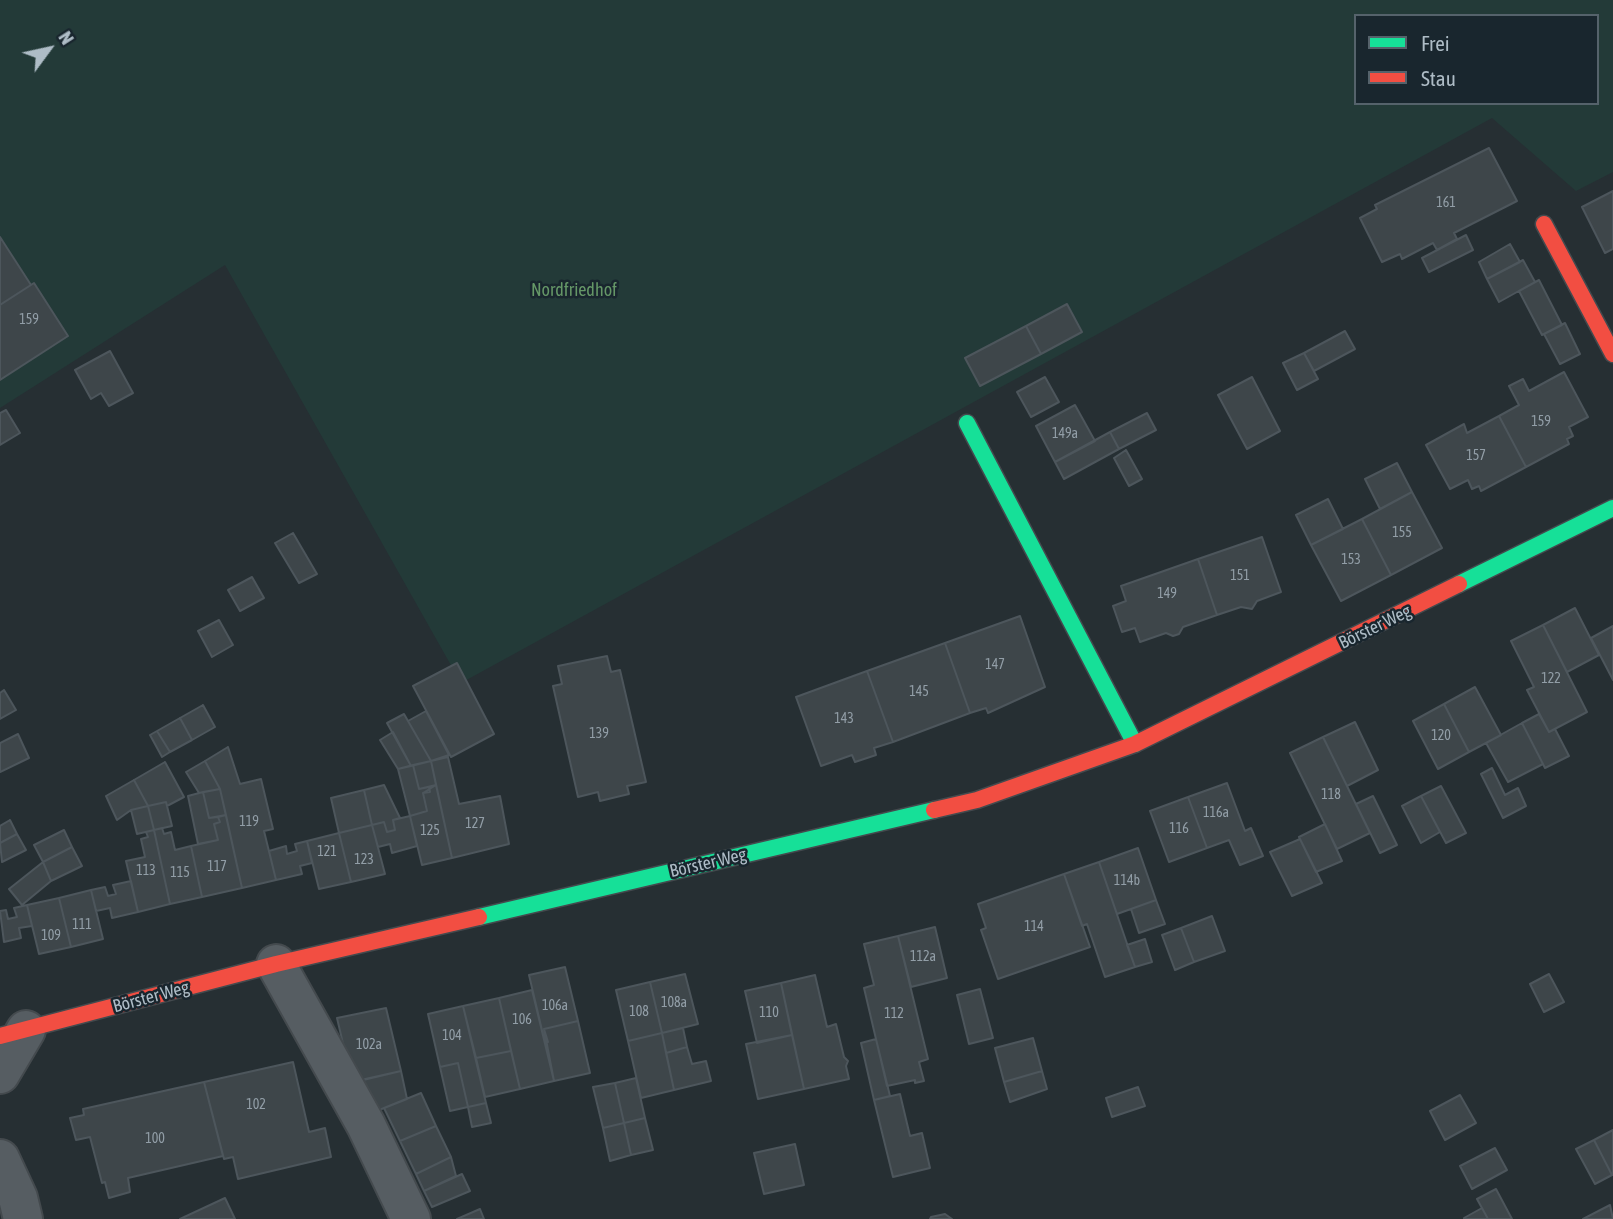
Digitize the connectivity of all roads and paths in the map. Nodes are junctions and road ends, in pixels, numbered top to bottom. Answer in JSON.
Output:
{"nodes":[{"id":1,"x":1544,"y":224,"type":"dead end"},
{"id":2,"x":1613,"y":354,"type":"edge"},
{"id":3,"x":967,"y":423,"type":"dead end"},
{"id":4,"x":1613,"y":508,"type":"edge"},
{"id":5,"x":1135,"y":744,"type":"junction"},
{"id":6,"x":276,"y":964,"type":"junction"},
{"id":7,"x":13,"y":1033,"type":"edge"},
{"id":8,"x":0,"y":1074,"type":"edge"},
{"id":9,"x":0,"y":1159,"type":"edge"},
{"id":10,"x":23,"y":1219,"type":"edge"},
{"id":11,"x":411,"y":1219,"type":"edge"}],
"edges":[{"from":1,"to":2,"type":"street"},
{"from":3,"to":5,"type":"street"},
{"from":4,"to":5,"type":"street","name":"Börster Weg"},
{"from":5,"to":6,"type":"street","name":"Börster Weg"},
{"from":6,"to":7,"type":"street","name":"Börster Weg"},
{"from":6,"to":11,"type":"street"},
{"from":7,"to":8,"type":"street","name":"Börster Weg"},
{"from":9,"to":10,"type":"street"}]}
